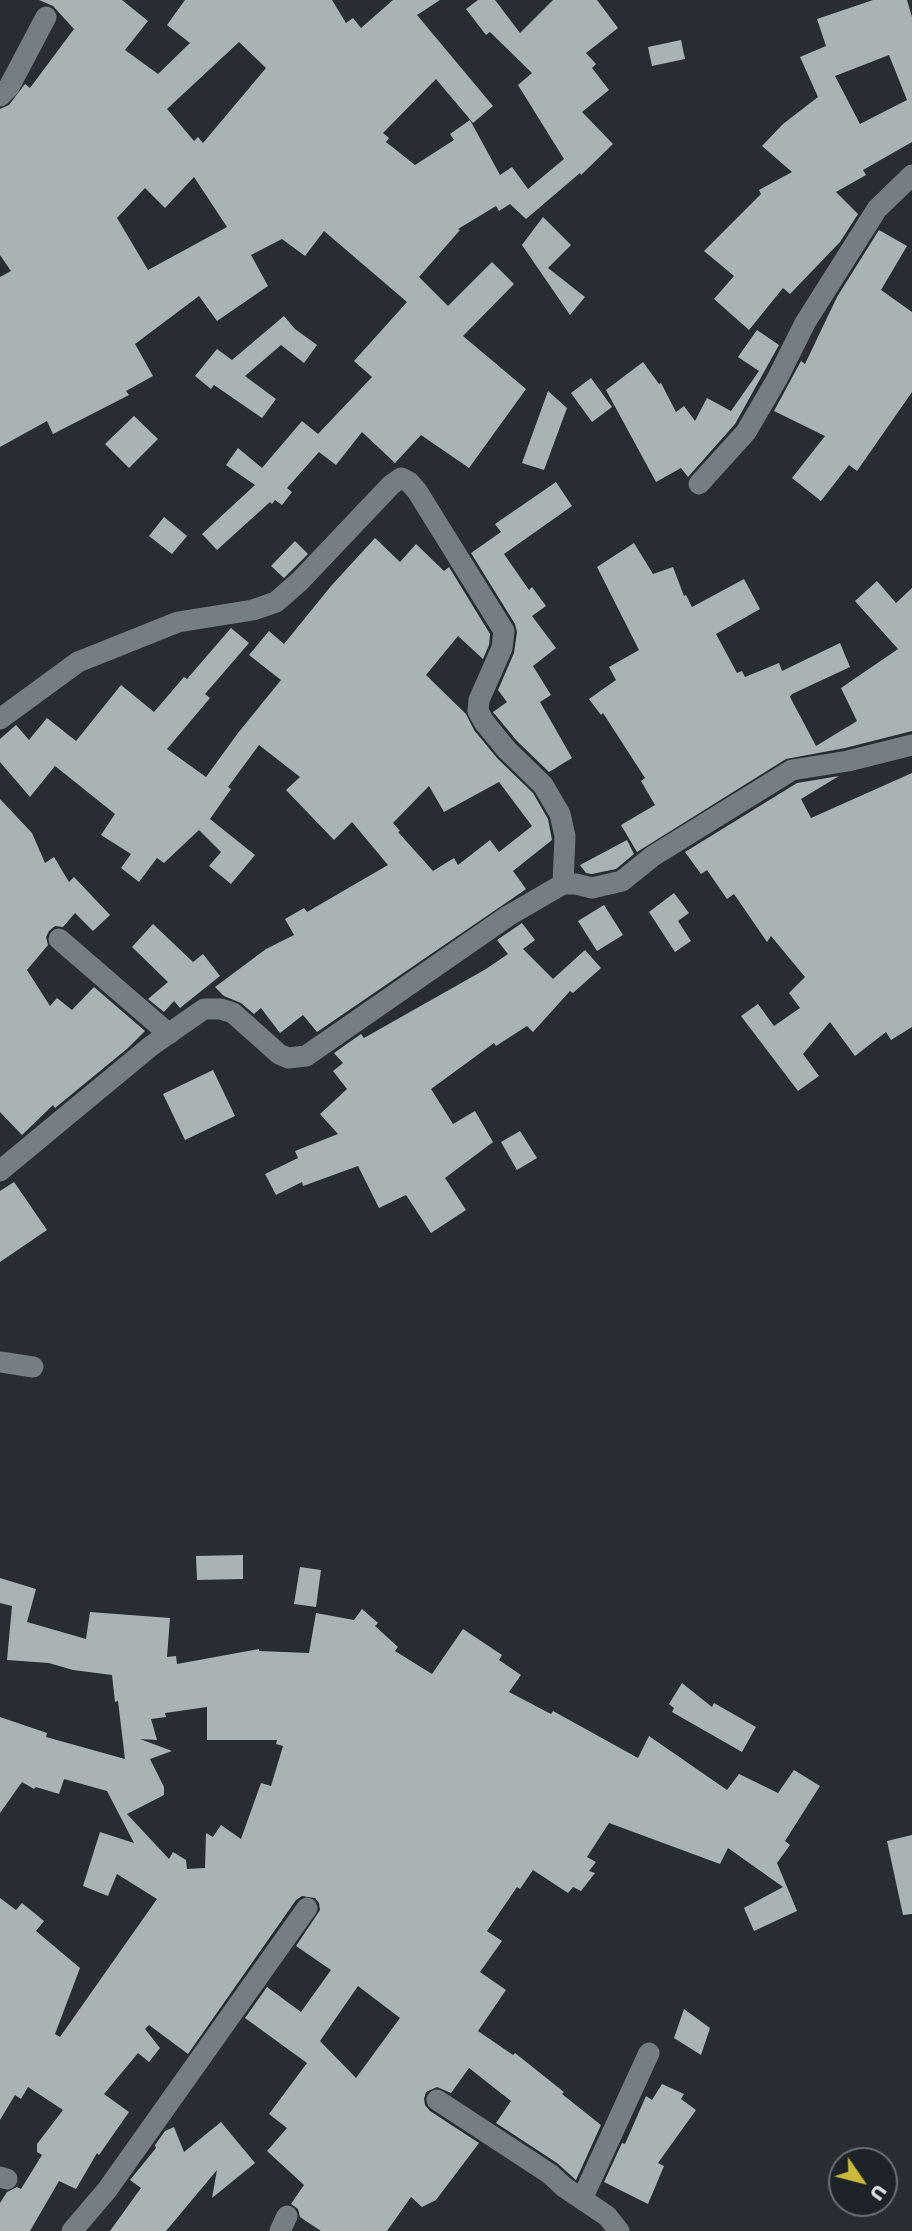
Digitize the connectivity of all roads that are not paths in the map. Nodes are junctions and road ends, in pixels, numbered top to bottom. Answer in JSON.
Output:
{"nodes":[{"id":1,"x":47,"y":17,"type":"dead end"},
{"id":2,"x":0,"y":96,"type":"edge"},
{"id":3,"x":912,"y":175,"type":"edge"},
{"id":4,"x":699,"y":484,"type":"dead end"},
{"id":5,"x":0,"y":719,"type":"edge"},
{"id":6,"x":912,"y":746,"type":"edge"},
{"id":7,"x":563,"y":884,"type":"junction"},
{"id":8,"x":60,"y":939,"type":"dead end"},
{"id":9,"x":169,"y":1034,"type":"junction"},
{"id":10,"x":0,"y":1171,"type":"edge"},
{"id":11,"x":0,"y":1362,"type":"edge"},
{"id":12,"x":33,"y":1367,"type":"dead end"},
{"id":13,"x":307,"y":1908,"type":"dead end"},
{"id":14,"x":649,"y":2053,"type":"dead end"},
{"id":15,"x":438,"y":2100,"type":"dead end"},
{"id":16,"x":582,"y":2199,"type":"junction"},
{"id":17,"x":72,"y":2231,"type":"edge"},
{"id":18,"x":619,"y":2231,"type":"edge"}],
"edges":[{"from":1,"to":2,"type":"street"},
{"from":3,"to":4,"type":"street"},
{"from":5,"to":7,"type":"street"},
{"from":6,"to":7,"type":"street"},
{"from":7,"to":9,"type":"street"},
{"from":8,"to":9,"type":"street"},
{"from":9,"to":10,"type":"street"},
{"from":11,"to":12,"type":"street"},
{"from":13,"to":17,"type":"street"},
{"from":14,"to":16,"type":"street"},
{"from":15,"to":16,"type":"street"},
{"from":16,"to":18,"type":"street"}]}
